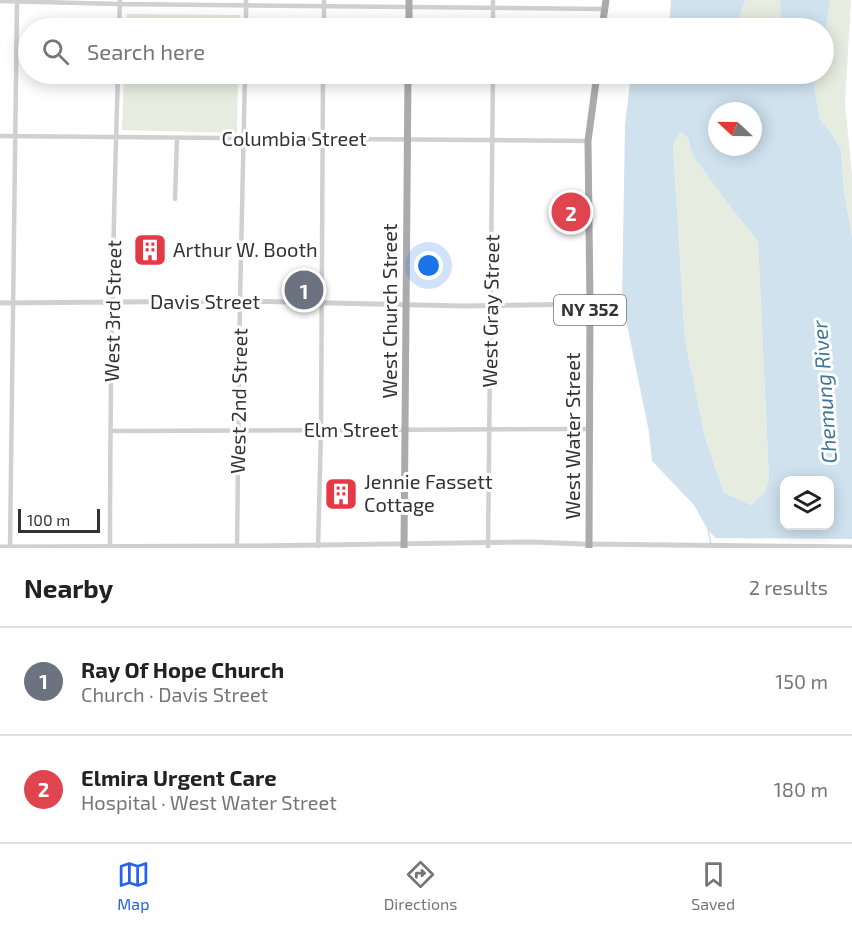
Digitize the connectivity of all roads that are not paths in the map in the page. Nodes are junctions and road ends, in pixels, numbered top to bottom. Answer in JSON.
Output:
{"nodes":[{"id":1,"x":494,"y":0,"type":"edge"},
{"id":2,"x":606,"y":0,"type":"edge"},
{"id":3,"x":0,"y":1,"type":"edge"},
{"id":4,"x":17,"y":1,"type":"edge"},
{"id":5,"x":119,"y":2,"type":"edge"},
{"id":6,"x":246,"y":3,"type":"edge"},
{"id":7,"x":324,"y":3,"type":"edge"},
{"id":8,"x":409,"y":3,"type":"edge"},
{"id":9,"x":493,"y":8,"type":"junction"},
{"id":10,"x":605,"y":9,"type":"junction"},
{"id":11,"x":119,"y":18,"type":"edge"},
{"id":12,"x":493,"y":18,"type":"edge"},
{"id":13,"x":604,"y":18,"type":"edge"},
{"id":14,"x":118,"y":84,"type":"edge"},
{"id":15,"x":245,"y":84,"type":"edge"},
{"id":16,"x":323,"y":84,"type":"edge"},
{"id":17,"x":408,"y":84,"type":"edge"},
{"id":18,"x":493,"y":84,"type":"edge"},
{"id":19,"x":596,"y":84,"type":"edge"},
{"id":20,"x":0,"y":136,"type":"edge"},
{"id":21,"x":16,"y":136,"type":"junction"},
{"id":22,"x":116,"y":137,"type":"junction"},
{"id":23,"x":177,"y":138,"type":"junction"},
{"id":24,"x":322,"y":138,"type":"junction"},
{"id":25,"x":244,"y":139,"type":"junction"},
{"id":26,"x":407,"y":139,"type":"junction"},
{"id":27,"x":492,"y":140,"type":"junction"},
{"id":28,"x":588,"y":141,"type":"junction"},
{"id":29,"x":175,"y":199,"type":"dead end"},
{"id":30,"x":240,"y":301,"type":"junction"},
{"id":31,"x":0,"y":303,"type":"edge"},
{"id":32,"x":14,"y":303,"type":"junction"},
{"id":33,"x":112,"y":303,"type":"junction"},
{"id":34,"x":322,"y":304,"type":"junction"},
{"id":35,"x":590,"y":304,"type":"junction"},
{"id":36,"x":406,"y":305,"type":"junction"},
{"id":37,"x":491,"y":306,"type":"junction"},
{"id":38,"x":590,"y":429,"type":"junction"},
{"id":39,"x":321,"y":430,"type":"junction"},
{"id":40,"x":406,"y":430,"type":"junction"},
{"id":41,"x":489,"y":430,"type":"junction"},
{"id":42,"x":111,"y":431,"type":"junction"},
{"id":43,"x":239,"y":431,"type":"junction"},
{"id":44,"x":488,"y":545,"type":"edge"},
{"id":45,"x":404,"y":546,"type":"edge"},
{"id":46,"x":589,"y":546,"type":"edge"},
{"id":47,"x":0,"y":547,"type":"edge"},
{"id":48,"x":110,"y":547,"type":"edge"},
{"id":49,"x":237,"y":547,"type":"edge"},
{"id":50,"x":318,"y":547,"type":"edge"},
{"id":51,"x":852,"y":547,"type":"edge"},
{"id":52,"x":10,"y":548,"type":"edge"}],
"edges":[{"from":1,"to":9,"type":"street"},
{"from":2,"to":10,"type":"main road"},
{"from":3,"to":4,"type":"street"},
{"from":4,"to":5,"type":"street"},
{"from":4,"to":21,"type":"street"},
{"from":5,"to":6,"type":"street"},
{"from":5,"to":11,"type":"street"},
{"from":6,"to":7,"type":"street"},
{"from":7,"to":8,"type":"street"},
{"from":8,"to":9,"type":"street"},
{"from":9,"to":10,"type":"street"},
{"from":9,"to":12,"type":"street"},
{"from":10,"to":13,"type":"main road"},
{"from":14,"to":22,"type":"street","name":"West 3rd Street"},
{"from":15,"to":25,"type":"street","name":"West 2nd Street"},
{"from":16,"to":24,"type":"street"},
{"from":17,"to":26,"type":"main road","name":"West Church Street"},
{"from":18,"to":27,"type":"street","name":"West Gray Street"},
{"from":19,"to":28,"type":"main road","name":"West Water Street","number":"NY 352"},
{"from":20,"to":21,"type":"street","name":"Columbia Street"},
{"from":21,"to":22,"type":"street","name":"Columbia Street"},
{"from":21,"to":32,"type":"street"},
{"from":22,"to":23,"type":"street","name":"Columbia Street"},
{"from":22,"to":33,"type":"street","name":"West 3rd Street"},
{"from":23,"to":25,"type":"street","name":"Columbia Street"},
{"from":23,"to":29,"type":"street"},
{"from":24,"to":25,"type":"street","name":"Columbia Street"},
{"from":24,"to":26,"type":"street","name":"Columbia Street"},
{"from":24,"to":34,"type":"street"},
{"from":25,"to":30,"type":"street","name":"West 2nd Street"},
{"from":26,"to":27,"type":"street","name":"Columbia Street"},
{"from":26,"to":36,"type":"main road","name":"West Church Street"},
{"from":27,"to":28,"type":"street","name":"Columbia Street"},
{"from":27,"to":37,"type":"street","name":"West Gray Street"},
{"from":28,"to":35,"type":"main road","name":"West Water Street","number":"NY 352"},
{"from":30,"to":33,"type":"street","name":"Davis Street"},
{"from":30,"to":34,"type":"street","name":"Davis Street"},
{"from":30,"to":43,"type":"street","name":"West 2nd Street"},
{"from":31,"to":32,"type":"street","name":"Davis Street"},
{"from":32,"to":33,"type":"street","name":"Davis Street"},
{"from":32,"to":52,"type":"street"},
{"from":33,"to":42,"type":"street","name":"West 3rd Street"},
{"from":34,"to":36,"type":"street","name":"Davis Street"},
{"from":34,"to":39,"type":"street"},
{"from":35,"to":37,"type":"street","name":"Davis Street"},
{"from":35,"to":38,"type":"main road","name":"West Water Street","number":"NY 352"},
{"from":36,"to":37,"type":"street","name":"Davis Street"},
{"from":36,"to":40,"type":"main road","name":"West Church Street"},
{"from":37,"to":41,"type":"street","name":"West Gray Street"},
{"from":38,"to":41,"type":"street","name":"Elm Street"},
{"from":38,"to":46,"type":"main road","name":"West Water Street","number":"NY 352"},
{"from":39,"to":40,"type":"street","name":"Elm Street"},
{"from":39,"to":43,"type":"street","name":"Elm Street"},
{"from":39,"to":50,"type":"street"},
{"from":40,"to":41,"type":"street","name":"Elm Street"},
{"from":40,"to":45,"type":"main road","name":"West Church Street"},
{"from":41,"to":44,"type":"street","name":"West Gray Street"},
{"from":42,"to":43,"type":"street","name":"Elm Street"},
{"from":42,"to":48,"type":"street","name":"West 3rd Street"},
{"from":43,"to":49,"type":"street","name":"West 2nd Street"},
{"from":44,"to":45,"type":"street"},
{"from":44,"to":46,"type":"street"},
{"from":45,"to":50,"type":"street"},
{"from":46,"to":51,"type":"street"},
{"from":47,"to":52,"type":"street"},
{"from":48,"to":49,"type":"street"},
{"from":48,"to":52,"type":"street"},
{"from":49,"to":50,"type":"street"}]}
